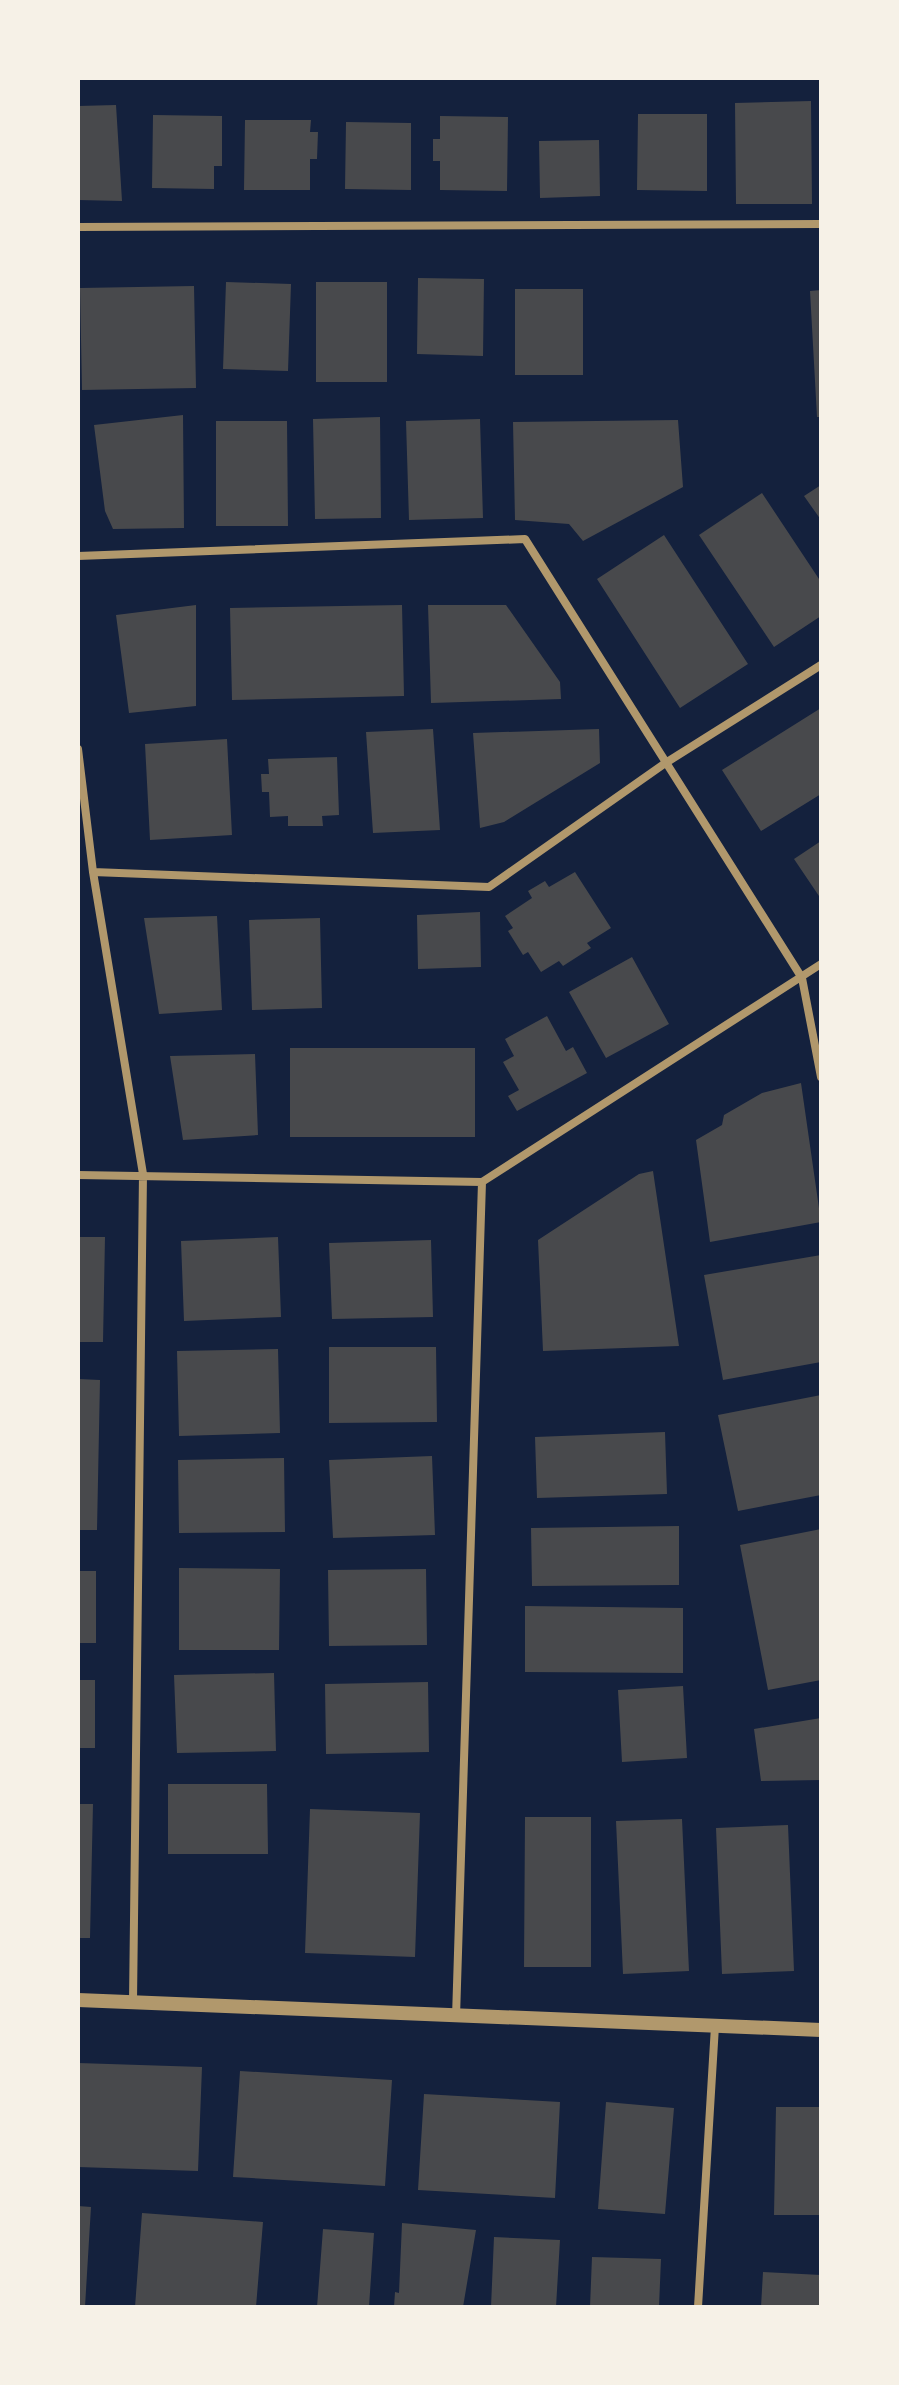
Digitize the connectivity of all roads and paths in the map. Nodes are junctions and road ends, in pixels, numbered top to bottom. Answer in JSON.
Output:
{"nodes":[{"id":1,"x":821,"y":224,"type":"edge"},
{"id":2,"x":78,"y":227,"type":"edge"},
{"id":3,"x":78,"y":556,"type":"edge"},
{"id":4,"x":821,"y":665,"type":"edge"},
{"id":5,"x":78,"y":749,"type":"edge"},
{"id":6,"x":664,"y":764,"type":"junction"},
{"id":7,"x":93,"y":872,"type":"junction"},
{"id":8,"x":821,"y":964,"type":"edge"},
{"id":9,"x":802,"y":978,"type":"junction"},
{"id":10,"x":821,"y":1077,"type":"edge"},
{"id":11,"x":143,"y":1174,"type":"junction"},
{"id":12,"x":78,"y":1175,"type":"edge"},
{"id":13,"x":482,"y":1182,"type":"junction"},
{"id":14,"x":78,"y":2000,"type":"edge"},
{"id":15,"x":133,"y":2002,"type":"junction"},
{"id":16,"x":456,"y":2017,"type":"junction"},
{"id":17,"x":715,"y":2026,"type":"junction"},
{"id":18,"x":821,"y":2030,"type":"edge"},
{"id":19,"x":698,"y":2307,"type":"edge"}],
"edges":[{"from":1,"to":2,"type":"street"},
{"from":3,"to":6,"type":"street"},
{"from":4,"to":6,"type":"street"},
{"from":5,"to":7,"type":"street"},
{"from":6,"to":7,"type":"street"},
{"from":6,"to":9,"type":"street"},
{"from":7,"to":11,"type":"street"},
{"from":8,"to":9,"type":"street"},
{"from":9,"to":10,"type":"street"},
{"from":9,"to":13,"type":"street"},
{"from":11,"to":12,"type":"street"},
{"from":11,"to":13,"type":"street"},
{"from":11,"to":15,"type":"street"},
{"from":13,"to":16,"type":"street"},
{"from":14,"to":15,"type":"street"},
{"from":15,"to":16,"type":"street"},
{"from":16,"to":17,"type":"street"},
{"from":17,"to":18,"type":"street"},
{"from":17,"to":19,"type":"street"}]}
